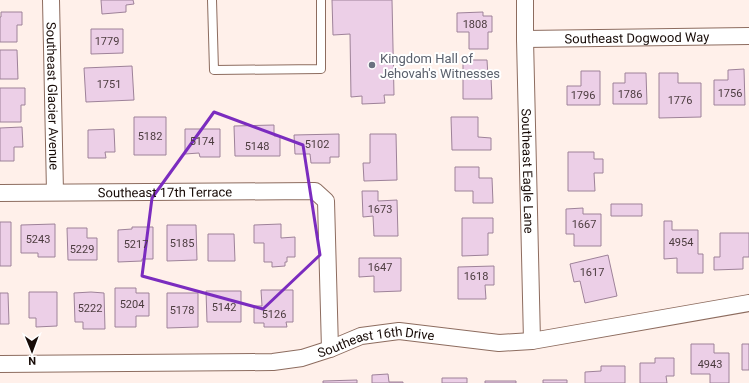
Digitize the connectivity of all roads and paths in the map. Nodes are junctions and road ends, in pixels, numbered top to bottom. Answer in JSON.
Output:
{"nodes":[{"id":1,"x":51,"y":0,"type":"edge"},
{"id":2,"x":212,"y":0,"type":"edge"},
{"id":3,"x":321,"y":0,"type":"edge"},
{"id":4,"x":525,"y":0,"type":"edge"},
{"id":5,"x":749,"y":36,"type":"edge"},
{"id":6,"x":525,"y":39,"type":"junction"},
{"id":7,"x":54,"y":192,"type":"junction"},
{"id":8,"x":0,"y":193,"type":"edge"},
{"id":9,"x":749,"y":303,"type":"edge"},
{"id":10,"x":532,"y":341,"type":"junction"},
{"id":11,"x":330,"y":349,"type":"junction"},
{"id":12,"x":0,"y":364,"type":"edge"}],
"edges":[{"from":1,"to":7,"type":"street","name":"Southeast Glacier Avenue"},
{"from":2,"to":3,"type":"lane"},
{"from":4,"to":6,"type":"street","name":"Southeast Eagle Lane"},
{"from":5,"to":6,"type":"street","name":"Southeast Dogwood Way"},
{"from":6,"to":10,"type":"street","name":"Southeast Eagle Lane"},
{"from":7,"to":8,"type":"street","name":"Southeast 17th Terrace"},
{"from":7,"to":11,"type":"street","name":"Southeast 17th Terrace"},
{"from":9,"to":10,"type":"street","name":"Southeast 16th Drive"},
{"from":10,"to":11,"type":"street","name":"Southeast 16th Drive"},
{"from":11,"to":12,"type":"street","name":"Southeast 16th Drive"}]}
